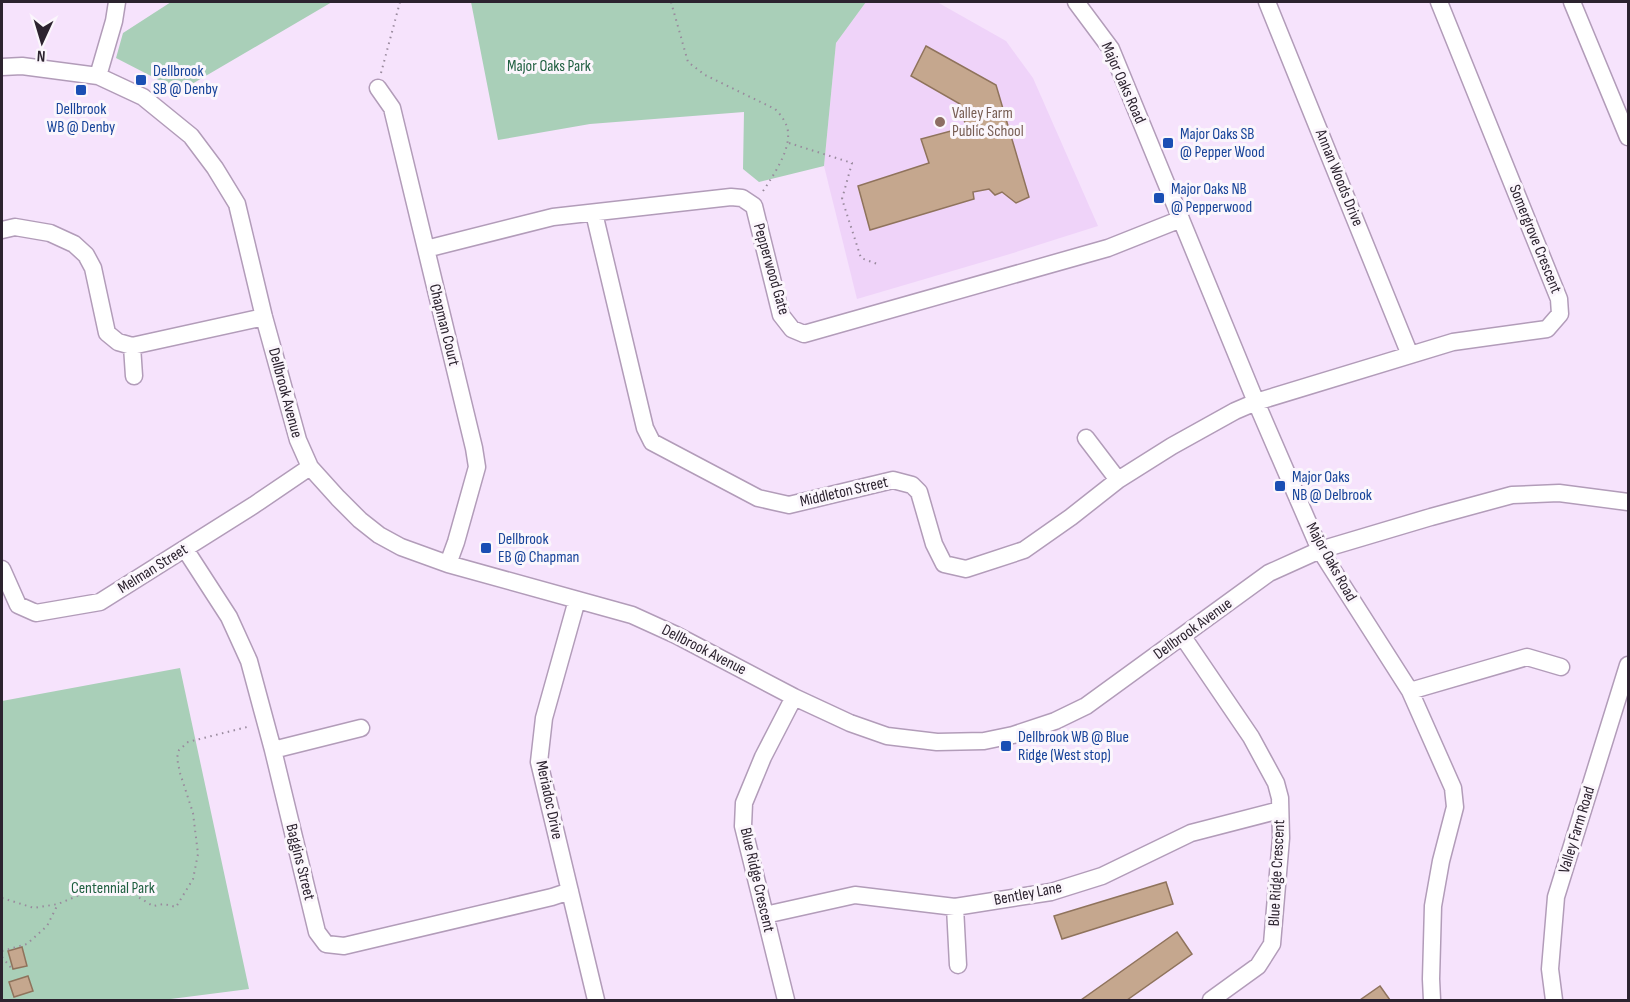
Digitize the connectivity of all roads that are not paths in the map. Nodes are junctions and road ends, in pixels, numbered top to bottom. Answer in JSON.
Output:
{"nodes":[{"id":1,"x":117,"y":2,"type":"edge"},
{"id":2,"x":1076,"y":2,"type":"edge"},
{"id":3,"x":1267,"y":2,"type":"edge"},
{"id":4,"x":1439,"y":2,"type":"edge"},
{"id":5,"x":1572,"y":2,"type":"edge"},
{"id":6,"x":2,"y":67,"type":"edge"},
{"id":7,"x":98,"y":76,"type":"junction"},
{"id":8,"x":378,"y":88,"type":"road end"},
{"id":9,"x":1629,"y":137,"type":"edge"},
{"id":10,"x":594,"y":213,"type":"junction"},
{"id":11,"x":1181,"y":219,"type":"junction"},
{"id":12,"x":2,"y":230,"type":"edge"},
{"id":13,"x":426,"y":249,"type":"junction"},
{"id":14,"x":264,"y":317,"type":"junction"},
{"id":15,"x":132,"y":346,"type":"junction"},
{"id":16,"x":1410,"y":355,"type":"junction"},
{"id":17,"x":134,"y":376,"type":"dead end"},
{"id":18,"x":1256,"y":402,"type":"junction"},
{"id":19,"x":1086,"y":438,"type":"dead end"},
{"id":20,"x":310,"y":467,"type":"junction"},
{"id":21,"x":1118,"y":480,"type":"junction"},
{"id":22,"x":1629,"y":502,"type":"edge"},
{"id":23,"x":185,"y":549,"type":"junction"},
{"id":24,"x":1320,"y":550,"type":"junction"},
{"id":25,"x":448,"y":564,"type":"junction"},
{"id":26,"x":2,"y":569,"type":"edge"},
{"id":27,"x":577,"y":600,"type":"junction"},
{"id":28,"x":1183,"y":637,"type":"junction"},
{"id":29,"x":1629,"y":665,"type":"edge"},
{"id":30,"x":1561,"y":667,"type":"dead end"},
{"id":31,"x":1410,"y":691,"type":"junction"},
{"id":32,"x":794,"y":697,"type":"junction"},
{"id":33,"x":361,"y":728,"type":"dead end"},
{"id":34,"x":273,"y":750,"type":"junction"},
{"id":35,"x":1280,"y":810,"type":"junction"},
{"id":36,"x":570,"y":891,"type":"junction"},
{"id":37,"x":955,"y":907,"type":"junction"},
{"id":38,"x":765,"y":915,"type":"junction"},
{"id":39,"x":958,"y":965,"type":"dead end"},
{"id":40,"x":596,"y":1000,"type":"edge"},
{"id":41,"x":786,"y":1000,"type":"edge"},
{"id":42,"x":1211,"y":1000,"type":"edge"},
{"id":43,"x":1432,"y":1000,"type":"edge"},
{"id":44,"x":1554,"y":1000,"type":"edge"}],
"edges":[{"from":1,"to":7,"type":"street"},
{"from":2,"to":11,"type":"street","name":"Major Oaks Road"},
{"from":3,"to":16,"type":"street","name":"Annan Woods Drive"},
{"from":4,"to":16,"type":"street","name":"Somergrove Crescent"},
{"from":5,"to":9,"type":"street"},
{"from":6,"to":7,"type":"street","name":"Dellbrook Avenue"},
{"from":7,"to":14,"type":"street","name":"Dellbrook Avenue"},
{"from":8,"to":13,"type":"street","name":"Chapman Court"},
{"from":10,"to":11,"type":"street","name":"Pepperwood Gate"},
{"from":10,"to":13,"type":"street","name":"Pepperwood Gate"},
{"from":10,"to":21,"type":"street","name":"Middleton Street"},
{"from":11,"to":18,"type":"street","name":"Major Oaks Road"},
{"from":12,"to":15,"type":"street"},
{"from":13,"to":25,"type":"street","name":"Chapman Court"},
{"from":14,"to":15,"type":"street"},
{"from":14,"to":20,"type":"street","name":"Dellbrook Avenue"},
{"from":15,"to":17,"type":"street"},
{"from":16,"to":18,"type":"street","name":"Somergrove Crescent"},
{"from":18,"to":21,"type":"street","name":"Middleton Street"},
{"from":18,"to":24,"type":"street","name":"Major Oaks Road"},
{"from":19,"to":21,"type":"street"},
{"from":20,"to":23,"type":"street","name":"Melman Street"},
{"from":20,"to":25,"type":"street","name":"Dellbrook Avenue"},
{"from":22,"to":24,"type":"street","name":"Dellbrook Avenue"},
{"from":23,"to":26,"type":"street","name":"Melman Street"},
{"from":23,"to":34,"type":"street","name":"Baggins Street"},
{"from":24,"to":28,"type":"street","name":"Dellbrook Avenue"},
{"from":24,"to":31,"type":"street","name":"Major Oaks Road"},
{"from":25,"to":27,"type":"street","name":"Dellbrook Avenue"},
{"from":27,"to":32,"type":"street","name":"Dellbrook Avenue"},
{"from":27,"to":36,"type":"street","name":"Meriadoc Drive"},
{"from":28,"to":32,"type":"street","name":"Dellbrook Avenue"},
{"from":28,"to":35,"type":"street","name":"Blue Ridge Crescent"},
{"from":29,"to":44,"type":"street","name":"Valley Farm Road"},
{"from":30,"to":31,"type":"street"},
{"from":31,"to":43,"type":"street","name":"Major Oaks Road"},
{"from":32,"to":38,"type":"street","name":"Blue Ridge Crescent"},
{"from":33,"to":34,"type":"street"},
{"from":34,"to":36,"type":"street","name":"Baggins Street"},
{"from":35,"to":37,"type":"street","name":"Bentley Lane"},
{"from":35,"to":42,"type":"street","name":"Blue Ridge Crescent"},
{"from":36,"to":40,"type":"street","name":"Meriadoc Drive"},
{"from":37,"to":38,"type":"street","name":"Bentley Lane"},
{"from":37,"to":39,"type":"street"},
{"from":38,"to":41,"type":"street","name":"Blue Ridge Crescent"}]}
